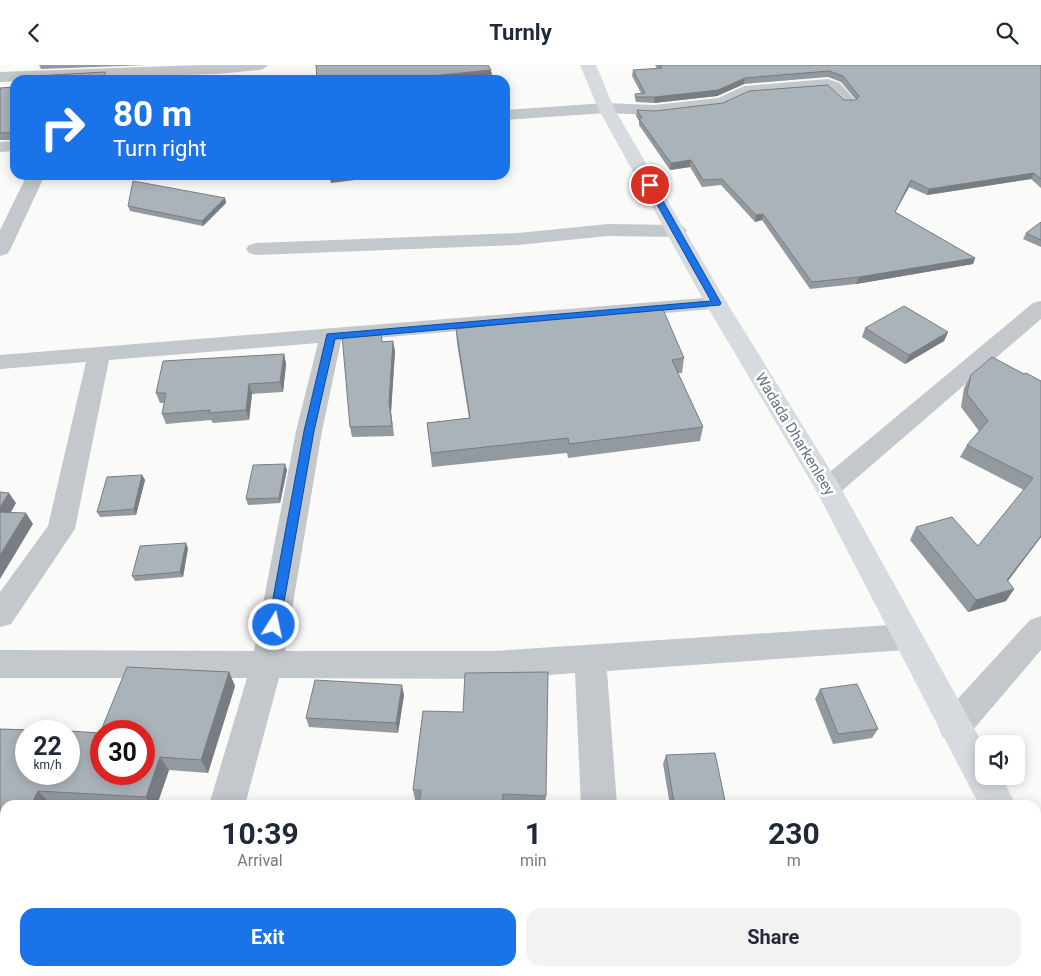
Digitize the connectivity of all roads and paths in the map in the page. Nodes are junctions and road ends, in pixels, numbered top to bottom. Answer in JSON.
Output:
{"nodes":[{"id":1,"x":260,"y":65,"type":"edge"},
{"id":2,"x":588,"y":65,"type":"edge"},
{"id":3,"x":113,"y":75,"type":"edge"},
{"id":4,"x":848,"y":101,"type":"edge"},
{"id":5,"x":606,"y":108,"type":"junction"},
{"id":6,"x":510,"y":115,"type":"edge"},
{"id":7,"x":34,"y":180,"type":"edge"},
{"id":8,"x":677,"y":231,"type":"junction"},
{"id":9,"x":256,"y":249,"type":"dead end"},
{"id":10,"x":0,"y":250,"type":"edge"},
{"id":11,"x":716,"y":303,"type":"junction"},
{"id":12,"x":1041,"y":308,"type":"edge"},
{"id":13,"x":331,"y":336,"type":"junction"},
{"id":14,"x":99,"y":354,"type":"junction"},
{"id":15,"x":0,"y":362,"type":"edge"},
{"id":16,"x":828,"y":488,"type":"junction"},
{"id":17,"x":0,"y":615,"type":"edge"},
{"id":18,"x":1041,"y":629,"type":"edge"},
{"id":19,"x":906,"y":637,"type":"junction"},
{"id":20,"x":590,"y":658,"type":"junction"},
{"id":21,"x":267,"y":663,"type":"junction"},
{"id":22,"x":0,"y":664,"type":"edge"},
{"id":23,"x":955,"y":726,"type":"junction"},
{"id":24,"x":228,"y":800,"type":"edge"},
{"id":25,"x":599,"y":800,"type":"edge"},
{"id":26,"x":995,"y":800,"type":"edge"}],
"edges":[{"from":1,"to":3,"type":"street"},
{"from":2,"to":5,"type":"main road","name":"Wadada Dharkenleey"},
{"from":4,"to":5,"type":"street"},
{"from":5,"to":6,"type":"street"},
{"from":5,"to":8,"type":"main road","name":"Wadada Dharkenleey"},
{"from":7,"to":10,"type":"street"},
{"from":8,"to":9,"type":"street"},
{"from":8,"to":11,"type":"main road","name":"Wadada Dharkenleey"},
{"from":11,"to":13,"type":"street"},
{"from":11,"to":16,"type":"main road","name":"Wadada Dharkenleey"},
{"from":12,"to":16,"type":"street"},
{"from":13,"to":14,"type":"street"},
{"from":13,"to":21,"type":"street"},
{"from":14,"to":15,"type":"street"},
{"from":14,"to":17,"type":"street"},
{"from":16,"to":19,"type":"main road","name":"Wadada Dharkenleey"},
{"from":18,"to":23,"type":"street"},
{"from":19,"to":20,"type":"street"},
{"from":19,"to":23,"type":"main road","name":"Wadada Dharkenleey"},
{"from":20,"to":21,"type":"street"},
{"from":20,"to":25,"type":"street"},
{"from":21,"to":22,"type":"street"},
{"from":21,"to":24,"type":"street"},
{"from":23,"to":26,"type":"main road","name":"Wadada Dharkenleey"}]}
